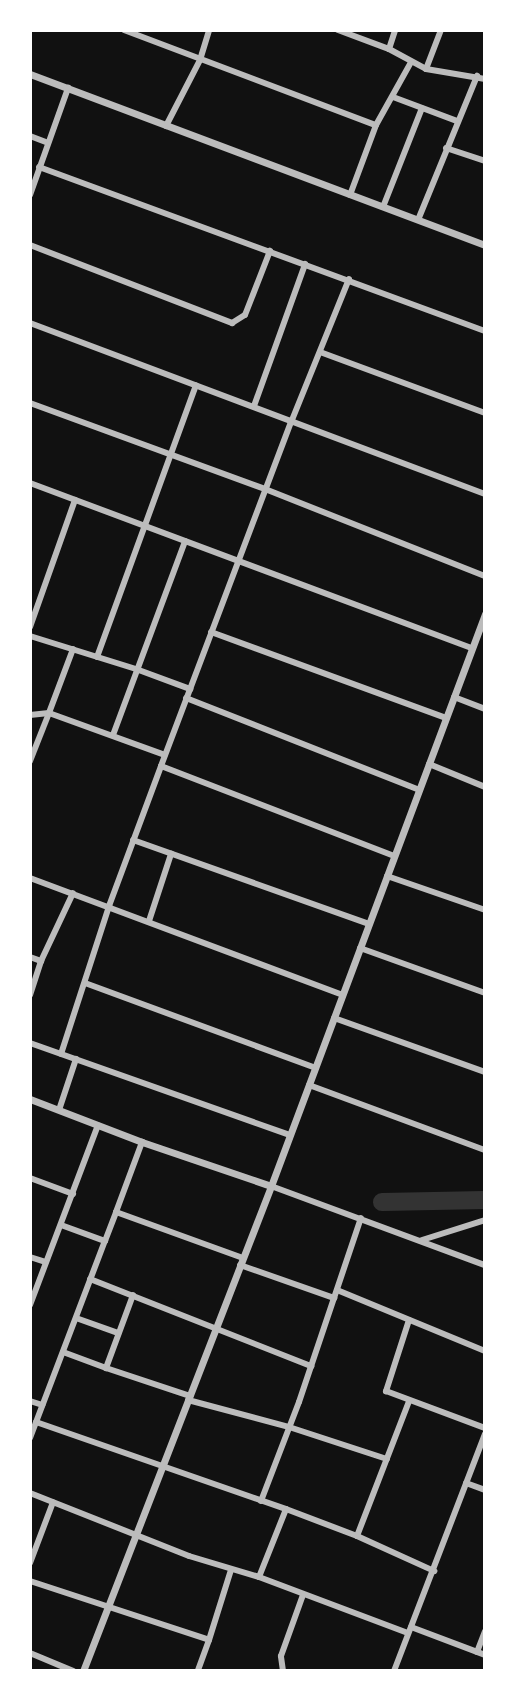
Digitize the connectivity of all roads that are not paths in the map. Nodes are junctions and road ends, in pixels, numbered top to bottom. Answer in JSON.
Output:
{"nodes":[{"id":1,"x":124,"y":30,"type":"edge"},
{"id":2,"x":209,"y":30,"type":"edge"},
{"id":3,"x":338,"y":30,"type":"edge"},
{"id":4,"x":395,"y":30,"type":"edge"},
{"id":5,"x":441,"y":30,"type":"edge"},
{"id":6,"x":388,"y":49,"type":"junction"},
{"id":7,"x":200,"y":60,"type":"junction"},
{"id":8,"x":411,"y":62,"type":"junction"},
{"id":9,"x":426,"y":69,"type":"junction"},
{"id":10,"x":30,"y":74,"type":"edge"},
{"id":11,"x":477,"y":76,"type":"junction"},
{"id":12,"x":485,"y":79,"type":"edge"},
{"id":13,"x":69,"y":88,"type":"junction"},
{"id":14,"x":393,"y":97,"type":"junction"},
{"id":15,"x":422,"y":108,"type":"junction"},
{"id":16,"x":457,"y":121,"type":"junction"},
{"id":17,"x":376,"y":125,"type":"junction"},
{"id":18,"x":166,"y":126,"type":"junction"},
{"id":19,"x":30,"y":136,"type":"edge"},
{"id":20,"x":48,"y":143,"type":"junction"},
{"id":21,"x":446,"y":148,"type":"junction"},
{"id":22,"x":485,"y":161,"type":"edge"},
{"id":23,"x":39,"y":167,"type":"junction"},
{"id":24,"x":30,"y":195,"type":"edge"},
{"id":25,"x":350,"y":195,"type":"junction"},
{"id":26,"x":383,"y":207,"type":"junction"},
{"id":27,"x":418,"y":220,"type":"junction"},
{"id":28,"x":30,"y":245,"type":"edge"},
{"id":29,"x":485,"y":245,"type":"edge"},
{"id":30,"x":270,"y":251,"type":"junction"},
{"id":31,"x":305,"y":264,"type":"junction"},
{"id":32,"x":349,"y":279,"type":"junction"},
{"id":33,"x":30,"y":323,"type":"edge"},
{"id":34,"x":485,"y":332,"type":"edge"},
{"id":35,"x":320,"y":352,"type":"junction"},
{"id":36,"x":196,"y":385,"type":"junction"},
{"id":37,"x":30,"y":403,"type":"edge"},
{"id":38,"x":254,"y":406,"type":"junction"},
{"id":39,"x":485,"y":413,"type":"edge"},
{"id":40,"x":292,"y":420,"type":"junction"},
{"id":41,"x":172,"y":455,"type":"junction"},
{"id":42,"x":30,"y":483,"type":"edge"},
{"id":43,"x":265,"y":489,"type":"junction"},
{"id":44,"x":485,"y":494,"type":"edge"},
{"id":45,"x":75,"y":500,"type":"junction"},
{"id":46,"x":147,"y":526,"type":"junction"},
{"id":47,"x":185,"y":541,"type":"junction"},
{"id":48,"x":238,"y":560,"type":"junction"},
{"id":49,"x":485,"y":576,"type":"edge"},
{"id":50,"x":485,"y":614,"type":"edge"},
{"id":51,"x":30,"y":627,"type":"edge"},
{"id":52,"x":482,"y":628,"type":"edge"},
{"id":53,"x":211,"y":632,"type":"junction"},
{"id":54,"x":30,"y":636,"type":"edge"},
{"id":55,"x":472,"y":648,"type":"junction"},
{"id":56,"x":73,"y":649,"type":"junction"},
{"id":57,"x":97,"y":657,"type":"junction"},
{"id":58,"x":135,"y":669,"type":"junction"},
{"id":59,"x":190,"y":689,"type":"junction"},
{"id":60,"x":454,"y":697,"type":"junction"},
{"id":61,"x":186,"y":698,"type":"junction"},
{"id":62,"x":485,"y":709,"type":"edge"},
{"id":63,"x":49,"y":713,"type":"junction"},
{"id":64,"x":30,"y":715,"type":"edge"},
{"id":65,"x":446,"y":718,"type":"junction"},
{"id":66,"x":113,"y":735,"type":"junction"},
{"id":67,"x":165,"y":755,"type":"junction"},
{"id":68,"x":30,"y":761,"type":"edge"},
{"id":69,"x":429,"y":765,"type":"junction"},
{"id":70,"x":161,"y":766,"type":"junction"},
{"id":71,"x":485,"y":787,"type":"edge"},
{"id":72,"x":419,"y":790,"type":"junction"},
{"id":73,"x":133,"y":840,"type":"junction"},
{"id":74,"x":171,"y":854,"type":"junction"},
{"id":75,"x":394,"y":856,"type":"junction"},
{"id":76,"x":387,"y":876,"type":"junction"},
{"id":77,"x":31,"y":881,"type":"edge"},
{"id":78,"x":73,"y":893,"type":"junction"},
{"id":79,"x":109,"y":906,"type":"junction"},
{"id":80,"x":485,"y":910,"type":"edge"},
{"id":81,"x":148,"y":921,"type":"junction"},
{"id":82,"x":369,"y":924,"type":"junction"},
{"id":83,"x":360,"y":948,"type":"junction"},
{"id":84,"x":30,"y":957,"type":"edge"},
{"id":85,"x":41,"y":961,"type":"junction"},
{"id":86,"x":85,"y":983,"type":"junction"},
{"id":87,"x":485,"y":993,"type":"edge"},
{"id":88,"x":30,"y":995,"type":"edge"},
{"id":89,"x":343,"y":995,"type":"junction"},
{"id":90,"x":334,"y":1018,"type":"junction"},
{"id":91,"x":30,"y":1043,"type":"edge"},
{"id":92,"x":62,"y":1054,"type":"junction"},
{"id":93,"x":76,"y":1059,"type":"junction"},
{"id":94,"x":315,"y":1068,"type":"junction"},
{"id":95,"x":485,"y":1072,"type":"edge"},
{"id":96,"x":309,"y":1085,"type":"junction"},
{"id":97,"x":30,"y":1099,"type":"edge"},
{"id":98,"x":59,"y":1110,"type":"junction"},
{"id":99,"x":98,"y":1125,"type":"junction"},
{"id":100,"x":290,"y":1135,"type":"junction"},
{"id":101,"x":142,"y":1142,"type":"junction"},
{"id":102,"x":485,"y":1150,"type":"edge"},
{"id":103,"x":30,"y":1178,"type":"edge"},
{"id":104,"x":271,"y":1186,"type":"junction"},
{"id":105,"x":74,"y":1194,"type":"junction"},
{"id":106,"x":116,"y":1212,"type":"junction"},
{"id":107,"x":361,"y":1218,"type":"junction"},
{"id":108,"x":485,"y":1220,"type":"edge"},
{"id":109,"x":61,"y":1225,"type":"junction"},
{"id":110,"x":421,"y":1240,"type":"junction"},
{"id":111,"x":105,"y":1241,"type":"junction"},
{"id":112,"x":30,"y":1257,"type":"edge"},
{"id":113,"x":45,"y":1262,"type":"junction"},
{"id":114,"x":242,"y":1262,"type":"junction"},
{"id":115,"x":485,"y":1265,"type":"edge"},
{"id":116,"x":90,"y":1279,"type":"junction"},
{"id":117,"x":337,"y":1290,"type":"junction"},
{"id":118,"x":133,"y":1295,"type":"junction"},
{"id":119,"x":334,"y":1298,"type":"junction"},
{"id":120,"x":30,"y":1305,"type":"edge"},
{"id":121,"x":76,"y":1318,"type":"junction"},
{"id":122,"x":410,"y":1320,"type":"junction"},
{"id":123,"x":216,"y":1327,"type":"junction"},
{"id":124,"x":118,"y":1333,"type":"junction"},
{"id":125,"x":485,"y":1351,"type":"edge"},
{"id":126,"x":63,"y":1352,"type":"junction"},
{"id":127,"x":311,"y":1366,"type":"junction"},
{"id":128,"x":106,"y":1368,"type":"junction"},
{"id":129,"x":189,"y":1398,"type":"junction"},
{"id":130,"x":30,"y":1401,"type":"edge"},
{"id":131,"x":409,"y":1401,"type":"junction"},
{"id":132,"x":42,"y":1405,"type":"junction"},
{"id":133,"x":36,"y":1422,"type":"junction"},
{"id":134,"x":289,"y":1427,"type":"junction"},
{"id":135,"x":485,"y":1428,"type":"edge"},
{"id":136,"x":485,"y":1434,"type":"edge"},
{"id":137,"x":30,"y":1438,"type":"edge"},
{"id":138,"x":387,"y":1459,"type":"junction"},
{"id":139,"x":162,"y":1465,"type":"junction"},
{"id":140,"x":466,"y":1483,"type":"junction"},
{"id":141,"x":485,"y":1490,"type":"edge"},
{"id":142,"x":30,"y":1493,"type":"edge"},
{"id":143,"x":261,"y":1501,"type":"junction"},
{"id":144,"x":52,"y":1502,"type":"junction"},
{"id":145,"x":286,"y":1509,"type":"junction"},
{"id":146,"x":134,"y":1535,"type":"junction"},
{"id":147,"x":357,"y":1536,"type":"junction"},
{"id":148,"x":30,"y":1563,"type":"edge"},
{"id":149,"x":231,"y":1570,"type":"junction"},
{"id":150,"x":434,"y":1571,"type":"junction"},
{"id":151,"x":259,"y":1577,"type":"junction"},
{"id":152,"x":30,"y":1581,"type":"edge"},
{"id":153,"x":303,"y":1595,"type":"junction"},
{"id":154,"x":106,"y":1606,"type":"junction"},
{"id":155,"x":410,"y":1630,"type":"junction"},
{"id":156,"x":485,"y":1631,"type":"edge"},
{"id":157,"x":209,"y":1640,"type":"junction"},
{"id":158,"x":477,"y":1652,"type":"junction"},
{"id":159,"x":30,"y":1653,"type":"edge"},
{"id":160,"x":485,"y":1655,"type":"edge"},
{"id":161,"x":73,"y":1671,"type":"edge"},
{"id":162,"x":83,"y":1671,"type":"edge"},
{"id":163,"x":198,"y":1671,"type":"edge"},
{"id":164,"x":283,"y":1671,"type":"edge"},
{"id":165,"x":394,"y":1671,"type":"edge"}],
"edges":[{"from":1,"to":7,"type":"street"},
{"from":2,"to":7,"type":"street"},
{"from":3,"to":6,"type":"street"},
{"from":4,"to":6,"type":"street"},
{"from":5,"to":9,"type":"street"},
{"from":6,"to":8,"type":"street"},
{"from":7,"to":17,"type":"street"},
{"from":7,"to":18,"type":"street"},
{"from":8,"to":9,"type":"street"},
{"from":8,"to":14,"type":"street"},
{"from":9,"to":11,"type":"street"},
{"from":10,"to":13,"type":"street"},
{"from":11,"to":12,"type":"street"},
{"from":11,"to":16,"type":"street"},
{"from":13,"to":18,"type":"street"},
{"from":13,"to":20,"type":"street"},
{"from":14,"to":15,"type":"street"},
{"from":14,"to":17,"type":"street"},
{"from":15,"to":16,"type":"street"},
{"from":15,"to":26,"type":"street"},
{"from":16,"to":21,"type":"street"},
{"from":17,"to":25,"type":"street"},
{"from":18,"to":25,"type":"street"},
{"from":19,"to":20,"type":"street"},
{"from":20,"to":23,"type":"street"},
{"from":21,"to":22,"type":"street"},
{"from":21,"to":27,"type":"street"},
{"from":23,"to":24,"type":"street"},
{"from":23,"to":30,"type":"street"},
{"from":25,"to":26,"type":"street"},
{"from":26,"to":27,"type":"street"},
{"from":27,"to":29,"type":"street"},
{"from":28,"to":30,"type":"street"},
{"from":30,"to":31,"type":"street"},
{"from":31,"to":32,"type":"street"},
{"from":31,"to":38,"type":"street"},
{"from":32,"to":34,"type":"street"},
{"from":32,"to":35,"type":"street"},
{"from":33,"to":36,"type":"street"},
{"from":35,"to":39,"type":"street"},
{"from":35,"to":40,"type":"street"},
{"from":36,"to":38,"type":"street"},
{"from":36,"to":41,"type":"street"},
{"from":37,"to":41,"type":"street"},
{"from":38,"to":40,"type":"street"},
{"from":40,"to":43,"type":"street"},
{"from":40,"to":44,"type":"street"},
{"from":41,"to":43,"type":"street"},
{"from":41,"to":46,"type":"street"},
{"from":42,"to":45,"type":"street"},
{"from":43,"to":48,"type":"street"},
{"from":43,"to":49,"type":"street"},
{"from":45,"to":46,"type":"street"},
{"from":45,"to":51,"type":"street"},
{"from":46,"to":47,"type":"street"},
{"from":46,"to":57,"type":"street"},
{"from":47,"to":48,"type":"street"},
{"from":47,"to":58,"type":"street"},
{"from":48,"to":53,"type":"street"},
{"from":48,"to":55,"type":"street"},
{"from":50,"to":52,"type":"street"},
{"from":52,"to":55,"type":"street"},
{"from":53,"to":59,"type":"street"},
{"from":53,"to":65,"type":"street"},
{"from":54,"to":56,"type":"street"},
{"from":55,"to":60,"type":"street"},
{"from":56,"to":57,"type":"street"},
{"from":56,"to":63,"type":"street"},
{"from":57,"to":58,"type":"street"},
{"from":58,"to":59,"type":"street"},
{"from":58,"to":66,"type":"street"},
{"from":59,"to":61,"type":"street"},
{"from":60,"to":62,"type":"street"},
{"from":60,"to":65,"type":"street"},
{"from":61,"to":67,"type":"street"},
{"from":61,"to":72,"type":"street"},
{"from":63,"to":64,"type":"street"},
{"from":63,"to":66,"type":"street"},
{"from":63,"to":68,"type":"street"},
{"from":65,"to":69,"type":"street"},
{"from":66,"to":67,"type":"street"},
{"from":67,"to":70,"type":"street"},
{"from":69,"to":71,"type":"street"},
{"from":69,"to":72,"type":"street"},
{"from":70,"to":73,"type":"street"},
{"from":70,"to":75,"type":"street"},
{"from":72,"to":75,"type":"street"},
{"from":73,"to":74,"type":"street"},
{"from":73,"to":79,"type":"street"},
{"from":74,"to":81,"type":"street"},
{"from":74,"to":82,"type":"street"},
{"from":75,"to":76,"type":"street"},
{"from":76,"to":80,"type":"street"},
{"from":76,"to":82,"type":"street"},
{"from":77,"to":78,"type":"street"},
{"from":78,"to":79,"type":"street"},
{"from":78,"to":85,"type":"street"},
{"from":79,"to":81,"type":"street"},
{"from":79,"to":86,"type":"street"},
{"from":81,"to":89,"type":"street"},
{"from":82,"to":83,"type":"street"},
{"from":83,"to":87,"type":"street"},
{"from":83,"to":89,"type":"street"},
{"from":84,"to":85,"type":"street"},
{"from":85,"to":88,"type":"street"},
{"from":86,"to":92,"type":"street"},
{"from":86,"to":94,"type":"street"},
{"from":89,"to":90,"type":"street"},
{"from":90,"to":94,"type":"street"},
{"from":90,"to":95,"type":"street"},
{"from":91,"to":92,"type":"street"},
{"from":92,"to":93,"type":"street"},
{"from":93,"to":98,"type":"street"},
{"from":93,"to":100,"type":"street"},
{"from":94,"to":96,"type":"street"},
{"from":96,"to":100,"type":"street"},
{"from":96,"to":102,"type":"street"},
{"from":97,"to":98,"type":"street"},
{"from":98,"to":99,"type":"street"},
{"from":99,"to":101,"type":"street"},
{"from":99,"to":105,"type":"street"},
{"from":100,"to":104,"type":"street"},
{"from":101,"to":104,"type":"street"},
{"from":101,"to":106,"type":"street"},
{"from":103,"to":105,"type":"street"},
{"from":104,"to":107,"type":"street"},
{"from":104,"to":114,"type":"street"},
{"from":105,"to":109,"type":"street"},
{"from":106,"to":111,"type":"street"},
{"from":106,"to":114,"type":"street"},
{"from":107,"to":110,"type":"street"},
{"from":107,"to":117,"type":"street"},
{"from":108,"to":110,"type":"street"},
{"from":109,"to":111,"type":"street"},
{"from":109,"to":113,"type":"street"},
{"from":110,"to":115,"type":"street"},
{"from":111,"to":116,"type":"street"},
{"from":112,"to":113,"type":"street"},
{"from":113,"to":120,"type":"street"},
{"from":114,"to":119,"type":"street"},
{"from":114,"to":123,"type":"street"},
{"from":116,"to":118,"type":"street"},
{"from":116,"to":121,"type":"street"},
{"from":117,"to":119,"type":"street"},
{"from":117,"to":122,"type":"street"},
{"from":118,"to":123,"type":"street"},
{"from":118,"to":124,"type":"street"},
{"from":119,"to":127,"type":"street"},
{"from":121,"to":124,"type":"street"},
{"from":121,"to":126,"type":"street"},
{"from":122,"to":125,"type":"street"},
{"from":122,"to":131,"type":"street"},
{"from":123,"to":127,"type":"street"},
{"from":123,"to":129,"type":"street"},
{"from":124,"to":128,"type":"street"},
{"from":126,"to":128,"type":"street"},
{"from":126,"to":132,"type":"street"},
{"from":127,"to":134,"type":"street"},
{"from":128,"to":129,"type":"street"},
{"from":129,"to":134,"type":"street"},
{"from":129,"to":139,"type":"street"},
{"from":130,"to":132,"type":"street"},
{"from":131,"to":135,"type":"street"},
{"from":131,"to":138,"type":"street"},
{"from":132,"to":133,"type":"street"},
{"from":133,"to":137,"type":"street"},
{"from":133,"to":139,"type":"street"},
{"from":134,"to":138,"type":"street"},
{"from":134,"to":143,"type":"street"},
{"from":136,"to":140,"type":"street"},
{"from":138,"to":147,"type":"street"},
{"from":139,"to":143,"type":"street"},
{"from":139,"to":146,"type":"street"},
{"from":140,"to":141,"type":"street"},
{"from":140,"to":150,"type":"street"},
{"from":142,"to":144,"type":"street"},
{"from":143,"to":145,"type":"street"},
{"from":144,"to":146,"type":"street"},
{"from":144,"to":148,"type":"street"},
{"from":145,"to":147,"type":"street"},
{"from":145,"to":151,"type":"street"},
{"from":146,"to":149,"type":"street"},
{"from":146,"to":154,"type":"street"},
{"from":147,"to":150,"type":"street"},
{"from":149,"to":151,"type":"street"},
{"from":149,"to":157,"type":"street"},
{"from":150,"to":155,"type":"street"},
{"from":151,"to":153,"type":"street"},
{"from":152,"to":154,"type":"street"},
{"from":153,"to":155,"type":"street"},
{"from":153,"to":164,"type":"street"},
{"from":154,"to":157,"type":"street"},
{"from":154,"to":162,"type":"street"},
{"from":155,"to":158,"type":"street"},
{"from":155,"to":165,"type":"street"},
{"from":156,"to":158,"type":"street"},
{"from":157,"to":163,"type":"street"},
{"from":158,"to":160,"type":"street"},
{"from":159,"to":161,"type":"street"}]}
